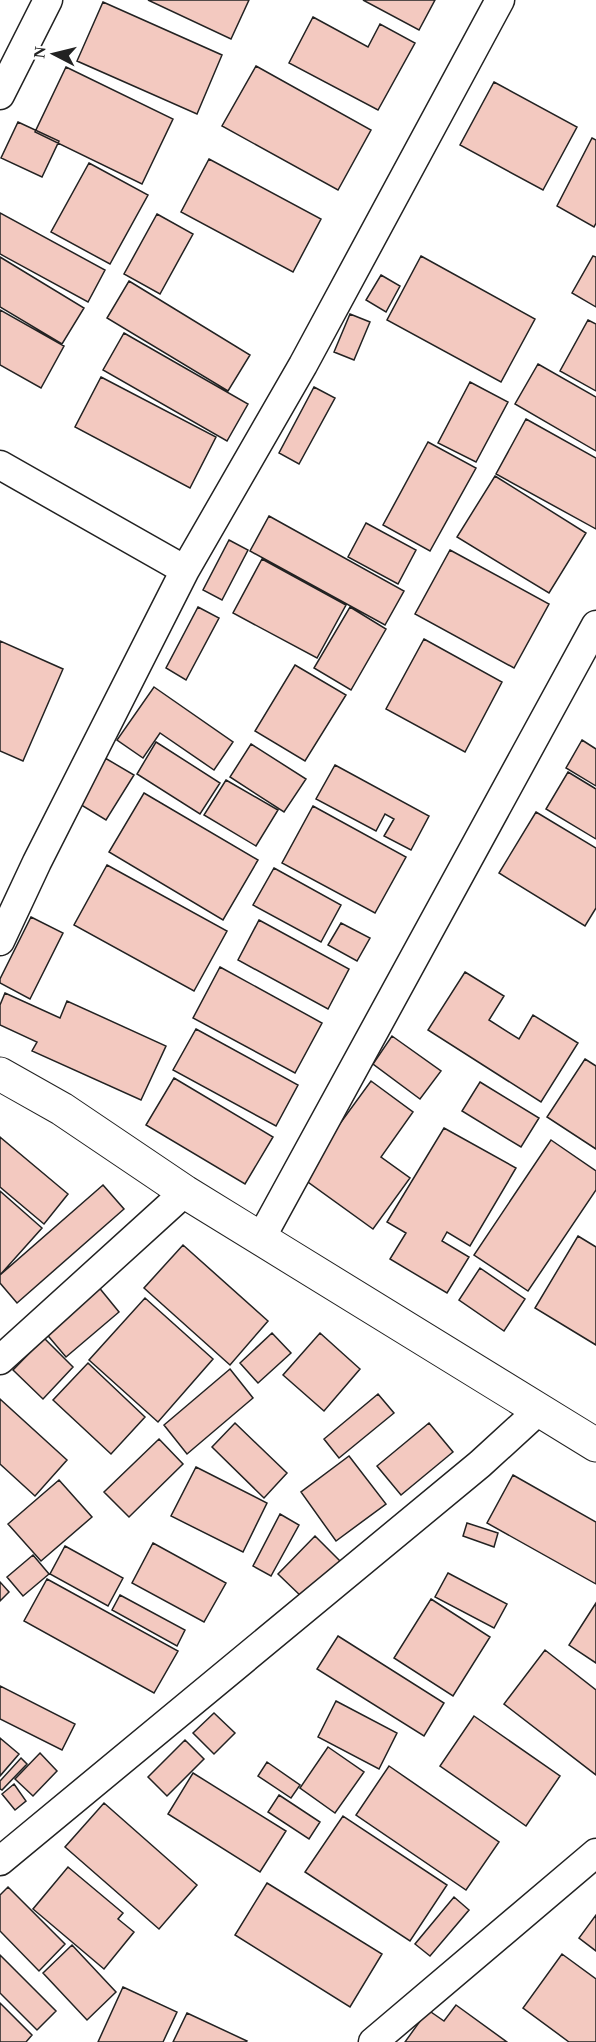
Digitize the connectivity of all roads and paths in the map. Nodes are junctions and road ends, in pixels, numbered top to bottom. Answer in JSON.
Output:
{"nodes":[{"id":1,"x":48,"y":0,"type":"edge"},
{"id":2,"x":500,"y":0,"type":"edge"},
{"id":3,"x":0,"y":95,"type":"edge"},
{"id":4,"x":0,"y":465,"type":"edge"},
{"id":5,"x":185,"y":570,"type":"junction"},
{"id":6,"x":596,"y":626,"type":"edge"},
{"id":7,"x":0,"y":941,"type":"edge"},
{"id":8,"x":0,"y":1074,"type":"edge"},
{"id":9,"x":185,"y":1192,"type":"junction"},
{"id":10,"x":261,"y":1238,"type":"junction"},
{"id":11,"x":0,"y":1360,"type":"edge"},
{"id":12,"x":538,"y":1411,"type":"junction"},
{"id":13,"x":596,"y":1445,"type":"edge"},
{"id":14,"x":596,"y":1853,"type":"edge"},
{"id":15,"x":0,"y":1861,"type":"edge"},
{"id":16,"x":373,"y":2042,"type":"edge"}],
"edges":[{"from":1,"to":3,"type":"street"},
{"from":2,"to":5,"type":"street"},
{"from":4,"to":5,"type":"street"},
{"from":5,"to":7,"type":"street"},
{"from":6,"to":10,"type":"street"},
{"from":8,"to":9,"type":"street"},
{"from":9,"to":10,"type":"street"},
{"from":9,"to":11,"type":"street"},
{"from":10,"to":12,"type":"street"},
{"from":12,"to":13,"type":"street"},
{"from":12,"to":15,"type":"street"},
{"from":14,"to":16,"type":"street"}]}
